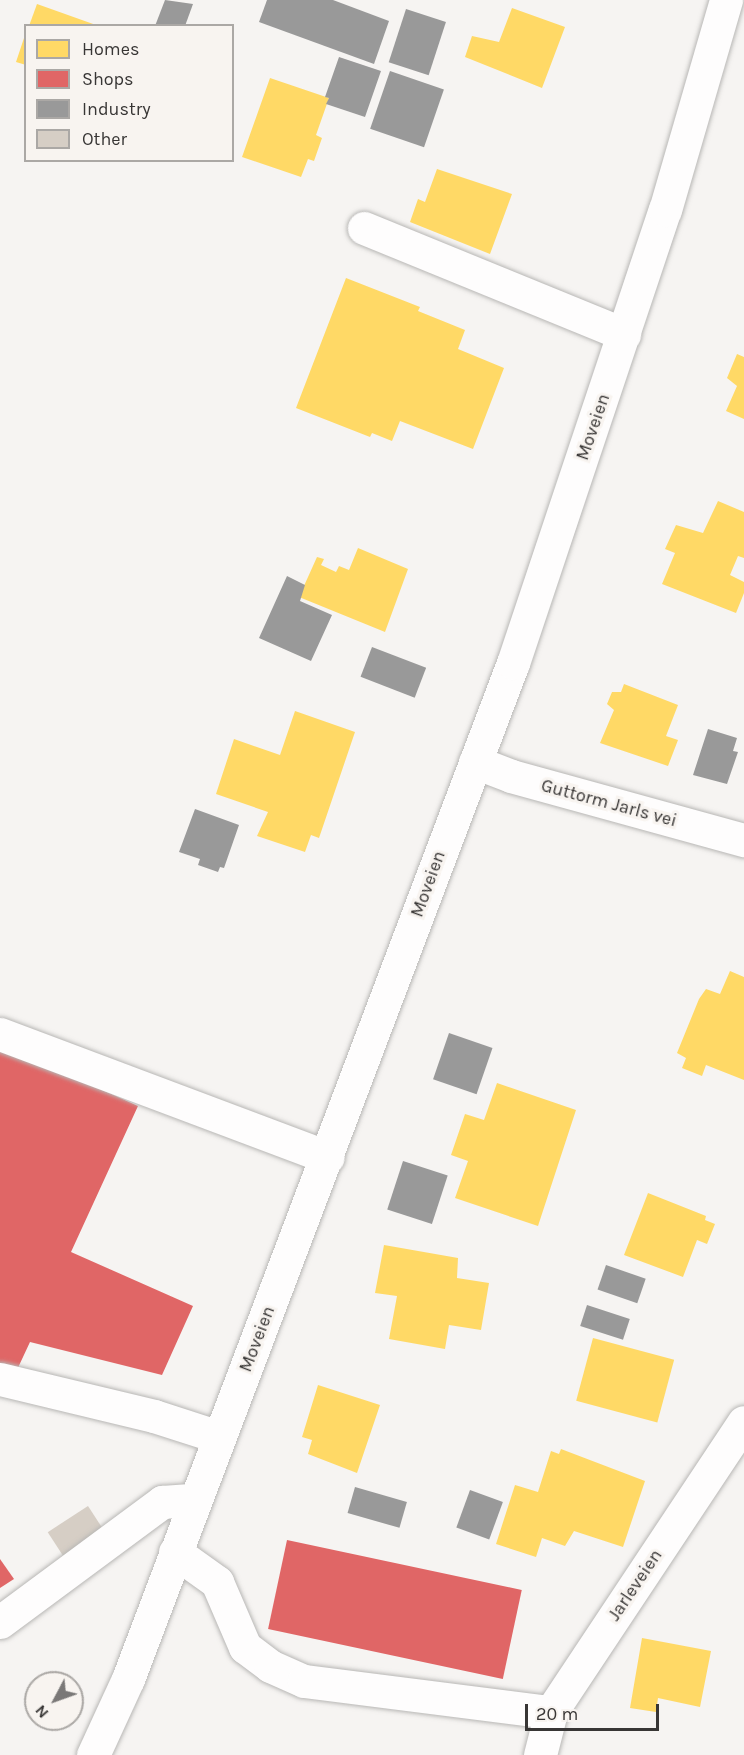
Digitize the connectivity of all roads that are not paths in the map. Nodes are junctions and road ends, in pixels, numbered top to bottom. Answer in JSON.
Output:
{"nodes":[{"id":1,"x":726,"y":0,"type":"edge"},
{"id":2,"x":364,"y":228,"type":"dead end"},
{"id":3,"x":624,"y":334,"type":"junction"},
{"id":4,"x":475,"y":762,"type":"junction"},
{"id":5,"x":744,"y":840,"type":"edge"},
{"id":6,"x":0,"y":1034,"type":"edge"},
{"id":7,"x":328,"y":1157,"type":"junction"},
{"id":8,"x":0,"y":1379,"type":"edge"},
{"id":9,"x":744,"y":1422,"type":"edge"},
{"id":10,"x":219,"y":1437,"type":"junction"},
{"id":11,"x":194,"y":1500,"type":"junction"},
{"id":12,"x":175,"y":1552,"type":"junction"},
{"id":13,"x":0,"y":1622,"type":"edge"},
{"id":14,"x":551,"y":1712,"type":"junction"},
{"id":15,"x":93,"y":1755,"type":"edge"},
{"id":16,"x":540,"y":1755,"type":"edge"}],
"edges":[{"from":1,"to":3,"type":"street","name":"Moveien"},
{"from":2,"to":3,"type":"street"},
{"from":3,"to":4,"type":"street","name":"Moveien"},
{"from":4,"to":5,"type":"street","name":"Guttorm Jarls vei"},
{"from":4,"to":7,"type":"street","name":"Moveien"},
{"from":6,"to":7,"type":"street"},
{"from":7,"to":10,"type":"street","name":"Moveien"},
{"from":8,"to":10,"type":"street"},
{"from":9,"to":14,"type":"street","name":"Jarleveien"},
{"from":10,"to":11,"type":"street","name":"Moveien"},
{"from":11,"to":12,"type":"street","name":"Moveien"},
{"from":11,"to":13,"type":"street"},
{"from":12,"to":14,"type":"street"},
{"from":12,"to":15,"type":"street","name":"Moveien"},
{"from":14,"to":16,"type":"street","name":"Jarleveien"}]}
